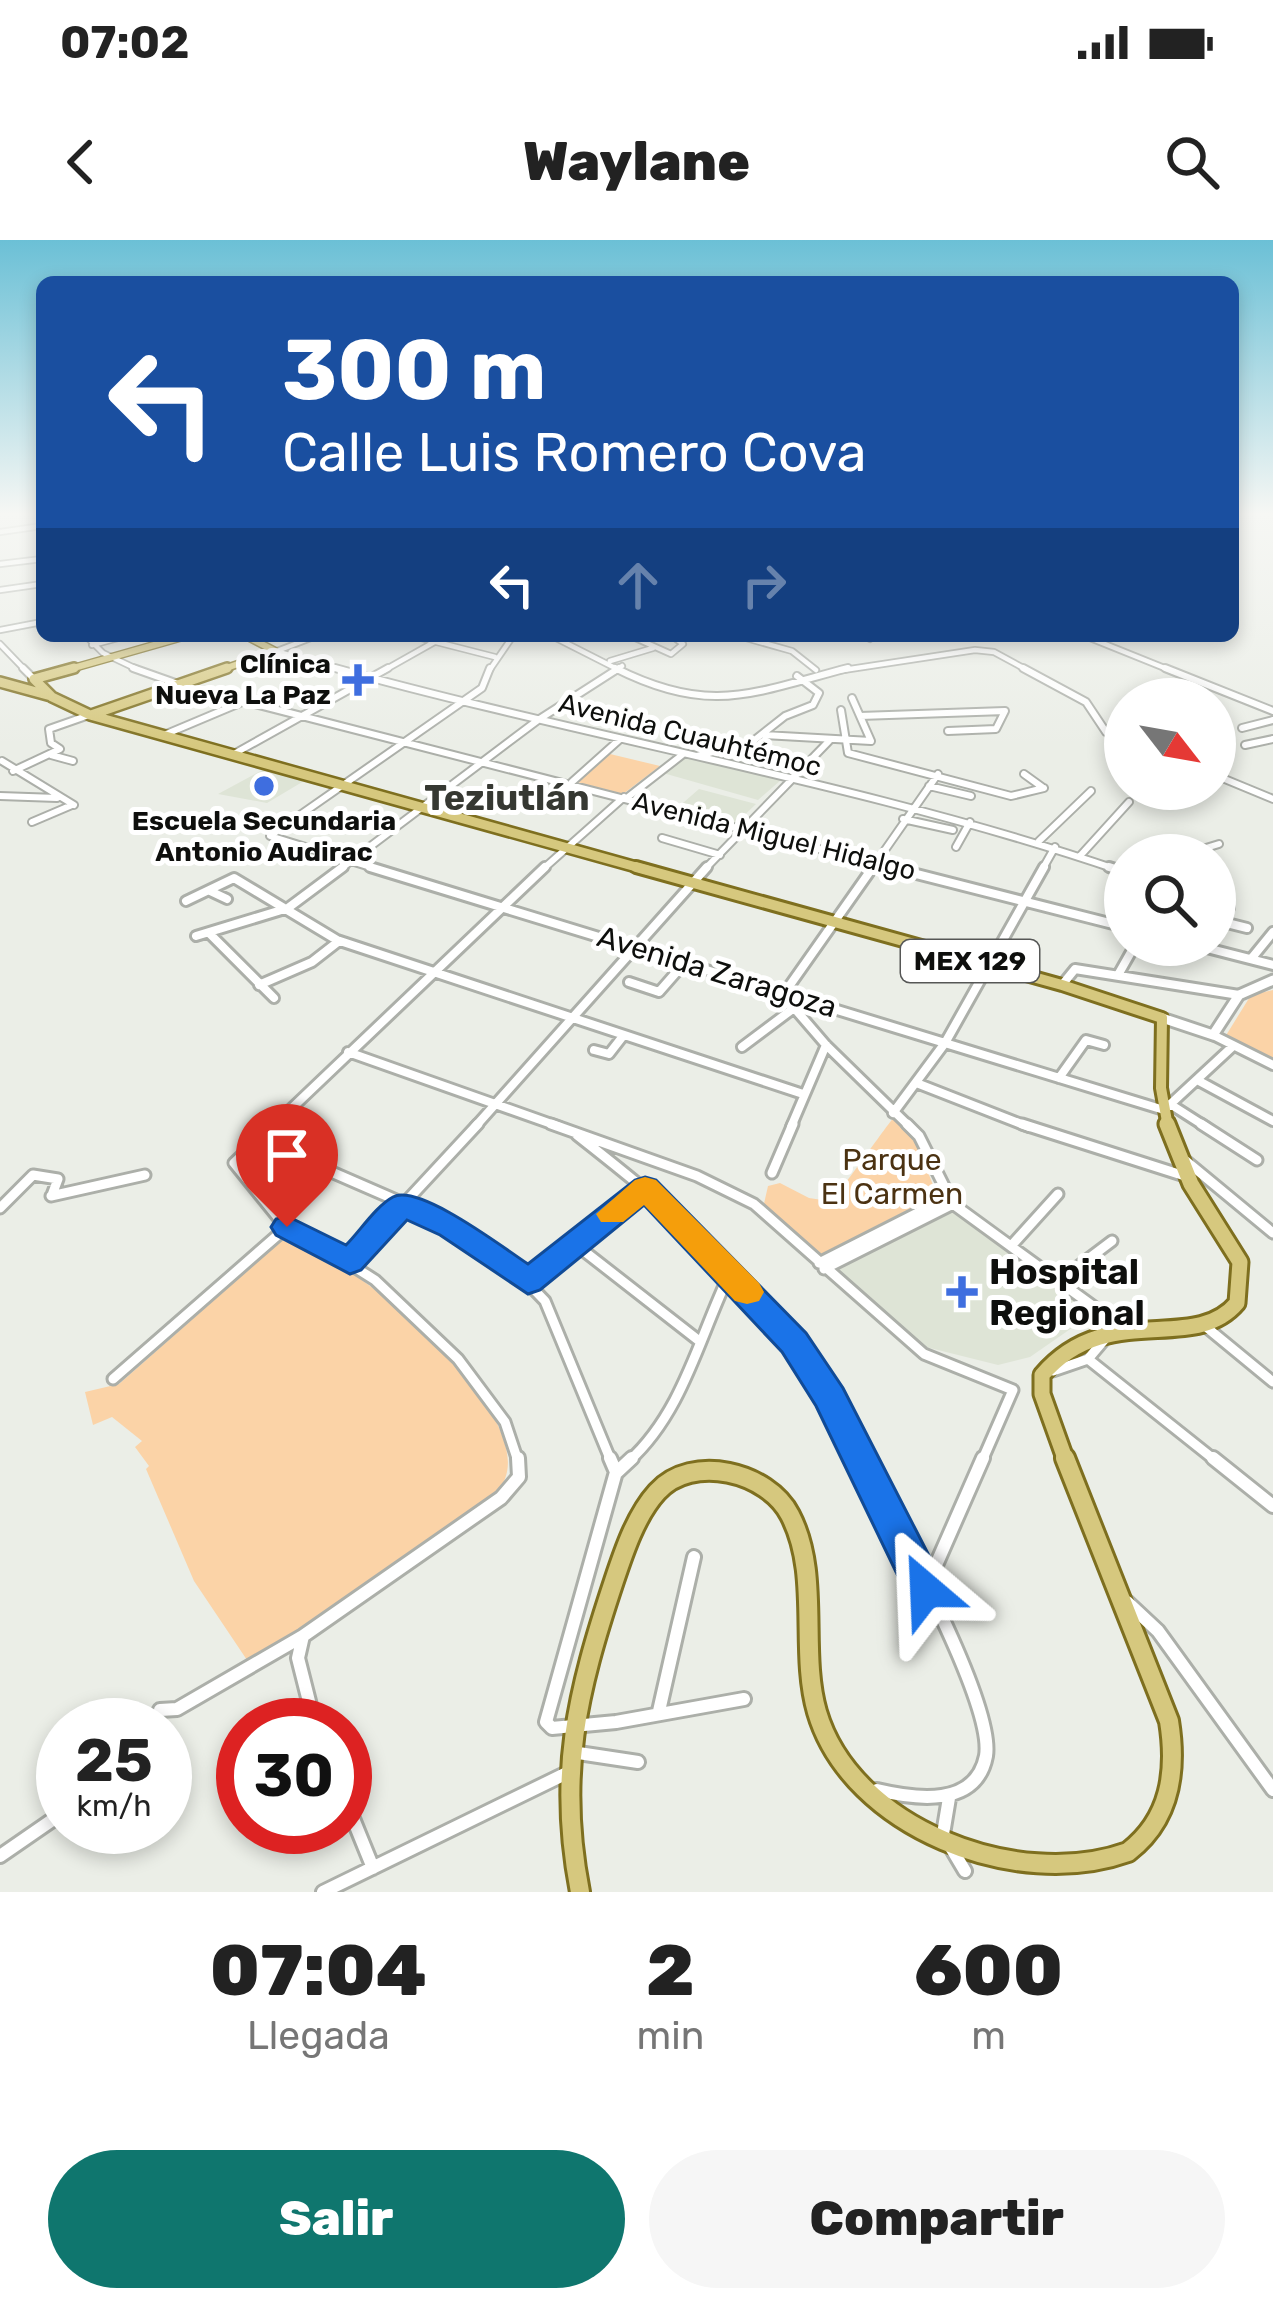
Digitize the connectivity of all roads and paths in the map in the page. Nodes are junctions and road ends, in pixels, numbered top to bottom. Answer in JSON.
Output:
{"nodes":[{"id":1,"x":36,"y":623,"type":"edge"},
{"id":2,"x":0,"y":630,"type":"edge"},
{"id":3,"x":89,"y":642,"type":"edge"},
{"id":4,"x":103,"y":642,"type":"edge"},
{"id":5,"x":165,"y":642,"type":"edge"},
{"id":6,"x":258,"y":642,"type":"edge"},
{"id":7,"x":300,"y":642,"type":"edge"},
{"id":8,"x":435,"y":642,"type":"joint"},
{"id":9,"x":508,"y":642,"type":"edge"},
{"id":10,"x":567,"y":642,"type":"edge"},
{"id":11,"x":644,"y":642,"type":"edge"},
{"id":12,"x":680,"y":642,"type":"edge"},
{"id":13,"x":759,"y":642,"type":"edge"},
{"id":14,"x":1100,"y":642,"type":"edge"},
{"id":15,"x":0,"y":644,"type":"edge"},
{"id":16,"x":91,"y":645,"type":"junction"},
{"id":17,"x":654,"y":647,"type":"junction"},
{"id":18,"x":275,"y":651,"type":"junction"},
{"id":19,"x":113,"y":657,"type":"junction"},
{"id":20,"x":495,"y":657,"type":"junction"},
{"id":21,"x":608,"y":661,"type":"junction"},
{"id":22,"x":620,"y":667,"type":"junction"},
{"id":23,"x":816,"y":670,"type":"junction"},
{"id":24,"x":798,"y":676,"type":"junction"},
{"id":25,"x":34,"y":679,"type":"junction"},
{"id":26,"x":370,"y":680,"type":"junction"},
{"id":27,"x":0,"y":682,"type":"edge"},
{"id":28,"x":181,"y":685,"type":"junction"},
{"id":29,"x":52,"y":697,"type":"junction"},
{"id":30,"x":852,"y":698,"type":"dead end"},
{"id":31,"x":244,"y":701,"type":"junction"},
{"id":32,"x":462,"y":703,"type":"junction"},
{"id":33,"x":841,"y":710,"type":"dead end"},
{"id":34,"x":1273,"y":711,"type":"edge"},
{"id":35,"x":90,"y":715,"type":"junction"},
{"id":36,"x":860,"y":716,"type":"junction"},
{"id":37,"x":306,"y":717,"type":"junction"},
{"id":38,"x":538,"y":720,"type":"junction"},
{"id":39,"x":1273,"y":720,"type":"edge"},
{"id":40,"x":1104,"y":724,"type":"edge"},
{"id":41,"x":1242,"y":728,"type":"dead end"},
{"id":42,"x":1104,"y":729,"type":"edge"},
{"id":43,"x":948,"y":731,"type":"dead end"},
{"id":44,"x":164,"y":735,"type":"junction"},
{"id":45,"x":762,"y":735,"type":"junction"},
{"id":46,"x":620,"y":739,"type":"junction"},
{"id":47,"x":1273,"y":739,"type":"edge"},
{"id":48,"x":829,"y":741,"type":"junction"},
{"id":49,"x":848,"y":741,"type":"junction"},
{"id":50,"x":405,"y":742,"type":"junction"},
{"id":51,"x":1245,"y":745,"type":"dead end"},
{"id":52,"x":232,"y":754,"type":"junction"},
{"id":53,"x":683,"y":754,"type":"junction"},
{"id":54,"x":50,"y":755,"type":"junction"},
{"id":55,"x":696,"y":757,"type":"junction"},
{"id":56,"x":2,"y":760,"type":"edge"},
{"id":57,"x":73,"y":761,"type":"dead end"},
{"id":58,"x":484,"y":761,"type":"junction"},
{"id":59,"x":13,"y":771,"type":"junction"},
{"id":60,"x":938,"y":774,"type":"junction"},
{"id":61,"x":1024,"y":774,"type":"dead end"},
{"id":62,"x":788,"y":780,"type":"junction"},
{"id":63,"x":571,"y":782,"type":"junction"},
{"id":64,"x":1236,"y":782,"type":"edge"},
{"id":65,"x":339,"y":785,"type":"junction"},
{"id":66,"x":929,"y":786,"type":"junction"},
{"id":67,"x":1091,"y":791,"type":"dead end"},
{"id":68,"x":0,"y":796,"type":"edge"},
{"id":69,"x":971,"y":796,"type":"dead end"},
{"id":70,"x":1273,"y":796,"type":"edge"},
{"id":71,"x":625,"y":798,"type":"junction"},
{"id":72,"x":64,"y":800,"type":"junction"},
{"id":73,"x":418,"y":808,"type":"junction"},
{"id":74,"x":910,"y":808,"type":"junction"},
{"id":75,"x":1122,"y":810,"type":"edge"},
{"id":76,"x":903,"y":819,"type":"junction"},
{"id":77,"x":32,"y":822,"type":"dead end"},
{"id":78,"x":970,"y":822,"type":"junction"},
{"id":79,"x":740,"y":828,"type":"junction"},
{"id":80,"x":952,"y":830,"type":"dead end"},
{"id":81,"x":662,"y":838,"type":"dead end"},
{"id":82,"x":1039,"y":841,"type":"junction"},
{"id":83,"x":1055,"y":847,"type":"junction"},
{"id":84,"x":956,"y":848,"type":"dead end"},
{"id":85,"x":565,"y":849,"type":"junction"},
{"id":86,"x":720,"y":855,"type":"junction"},
{"id":87,"x":1080,"y":856,"type":"junction"},
{"id":88,"x":876,"y":861,"type":"junction"},
{"id":89,"x":349,"y":862,"type":"junction"},
{"id":90,"x":1104,"y":865,"type":"edge"},
{"id":91,"x":690,"y":885,"type":"junction"},
{"id":92,"x":209,"y":890,"type":"junction"},
{"id":93,"x":227,"y":899,"type":"dead end"},
{"id":94,"x":1027,"y":901,"type":"junction"},
{"id":95,"x":502,"y":907,"type":"junction"},
{"id":96,"x":200,"y":908,"type":"dead end"},
{"id":97,"x":288,"y":908,"type":"junction"},
{"id":98,"x":1104,"y":921,"type":"edge"},
{"id":99,"x":831,"y":923,"type":"junction"},
{"id":100,"x":1236,"y":925,"type":"edge"},
{"id":101,"x":1246,"y":928,"type":"dead end"},
{"id":102,"x":211,"y":932,"type":"junction"},
{"id":103,"x":196,"y":936,"type":"dead end"},
{"id":104,"x":1273,"y":936,"type":"edge"},
{"id":105,"x":338,"y":941,"type":"junction"},
{"id":106,"x":639,"y":948,"type":"junction"},
{"id":107,"x":1236,"y":955,"type":"edge"},
{"id":108,"x":687,"y":960,"type":"junction"},
{"id":109,"x":1254,"y":960,"type":"junction"},
{"id":110,"x":1273,"y":965,"type":"edge"},
{"id":111,"x":986,"y":966,"type":"junction"},
{"id":112,"x":1123,"y":966,"type":"edge"},
{"id":113,"x":434,"y":974,"type":"junction"},
{"id":114,"x":1118,"y":976,"type":"junction"},
{"id":115,"x":1273,"y":980,"type":"edge"},
{"id":116,"x":629,"y":982,"type":"dead end"},
{"id":117,"x":1062,"y":985,"type":"junction"},
{"id":118,"x":784,"y":993,"type":"junction"},
{"id":119,"x":1242,"y":994,"type":"junction"},
{"id":120,"x":794,"y":1008,"type":"junction"},
{"id":121,"x":1162,"y":1018,"type":"junction"},
{"id":122,"x":575,"y":1020,"type":"junction"},
{"id":123,"x":1213,"y":1035,"type":"junction"},
{"id":124,"x":622,"y":1036,"type":"junction"},
{"id":125,"x":944,"y":1043,"type":"junction"},
{"id":126,"x":1104,"y":1045,"type":"dead end"},
{"id":127,"x":826,"y":1046,"type":"junction"},
{"id":128,"x":742,"y":1047,"type":"dead end"},
{"id":129,"x":1232,"y":1047,"type":"junction"},
{"id":130,"x":594,"y":1050,"type":"dead end"},
{"id":131,"x":348,"y":1052,"type":"junction"},
{"id":132,"x":1273,"y":1065,"type":"edge"},
{"id":133,"x":1059,"y":1078,"type":"junction"},
{"id":134,"x":1199,"y":1081,"type":"junction"},
{"id":135,"x":919,"y":1084,"type":"junction"},
{"id":136,"x":803,"y":1094,"type":"junction"},
{"id":137,"x":496,"y":1103,"type":"junction"},
{"id":138,"x":1166,"y":1105,"type":"junction"},
{"id":139,"x":893,"y":1114,"type":"junction"},
{"id":140,"x":1273,"y":1121,"type":"edge"},
{"id":141,"x":571,"y":1130,"type":"junction"},
{"id":142,"x":258,"y":1140,"type":"junction"},
{"id":143,"x":1180,"y":1156,"type":"junction"},
{"id":144,"x":1257,"y":1160,"type":"dead end"},
{"id":145,"x":772,"y":1173,"type":"dead end"},
{"id":146,"x":145,"y":1175,"type":"dead end"},
{"id":147,"x":1189,"y":1178,"type":"junction"},
{"id":148,"x":646,"y":1188,"type":"junction"},
{"id":149,"x":1058,"y":1194,"type":"dead end"},
{"id":150,"x":950,"y":1201,"type":"junction"},
{"id":151,"x":402,"y":1205,"type":"junction"},
{"id":152,"x":0,"y":1208,"type":"edge"},
{"id":153,"x":287,"y":1227,"type":"junction"},
{"id":154,"x":1273,"y":1233,"type":"edge"},
{"id":155,"x":1112,"y":1241,"type":"dead end"},
{"id":156,"x":579,"y":1243,"type":"junction"},
{"id":157,"x":1011,"y":1246,"type":"junction"},
{"id":158,"x":350,"y":1262,"type":"junction"},
{"id":159,"x":821,"y":1266,"type":"junction"},
{"id":160,"x":730,"y":1273,"type":"junction"},
{"id":161,"x":1059,"y":1281,"type":"junction"},
{"id":162,"x":530,"y":1282,"type":"junction"},
{"id":163,"x":1205,"y":1326,"type":"junction"},
{"id":164,"x":1116,"y":1330,"type":"junction"},
{"id":165,"x":698,"y":1338,"type":"junction"},
{"id":166,"x":1088,"y":1359,"type":"junction"},
{"id":167,"x":1042,"y":1375,"type":"junction"},
{"id":168,"x":112,"y":1379,"type":"dead end"},
{"id":169,"x":1273,"y":1382,"type":"edge"},
{"id":170,"x":616,"y":1472,"type":"junction"},
{"id":171,"x":1273,"y":1506,"type":"edge"},
{"id":172,"x":694,"y":1557,"type":"dead end"},
{"id":173,"x":926,"y":1590,"type":"junction"},
{"id":174,"x":1116,"y":1592,"type":"junction"},
{"id":175,"x":303,"y":1636,"type":"junction"},
{"id":176,"x":308,"y":1698,"type":"edge"},
{"id":177,"x":744,"y":1699,"type":"dead end"},
{"id":178,"x":192,"y":1700,"type":"edge"},
{"id":179,"x":659,"y":1711,"type":"junction"},
{"id":180,"x":572,"y":1727,"type":"junction"},
{"id":181,"x":571,"y":1751,"type":"junction"},
{"id":182,"x":638,"y":1762,"type":"dead end"},
{"id":183,"x":567,"y":1773,"type":"junction"},
{"id":184,"x":853,"y":1783,"type":"junction"},
{"id":185,"x":1273,"y":1790,"type":"edge"},
{"id":186,"x":950,"y":1798,"type":"junction"},
{"id":187,"x":36,"y":1831,"type":"edge"},
{"id":188,"x":367,"y":1854,"type":"edge"},
{"id":189,"x":0,"y":1856,"type":"edge"},
{"id":190,"x":373,"y":1868,"type":"junction"},
{"id":191,"x":984,"y":1877,"type":"junction"},
{"id":192,"x":323,"y":1892,"type":"edge"},
{"id":193,"x":580,"y":1892,"type":"edge"}],
"edges":[{"from":1,"to":2,"type":"street"},
{"from":3,"to":16,"type":"street"},
{"from":4,"to":16,"type":"street"},
{"from":5,"to":19,"type":"main road"},
{"from":6,"to":18,"type":"main road","name":"Avenida Cuauhtémoc"},
{"from":7,"to":18,"type":"street"},
{"from":8,"to":20,"type":"street"},
{"from":8,"to":26,"type":"street"},
{"from":9,"to":20,"type":"street"},
{"from":10,"to":21,"type":"street"},
{"from":11,"to":17,"type":"street"},
{"from":12,"to":17,"type":"street"},
{"from":13,"to":23,"type":"street"},
{"from":14,"to":34,"type":"street"},
{"from":15,"to":25,"type":"street"},
{"from":16,"to":19,"type":"street","name":"Avenida Miguel Hidalgo"},
{"from":17,"to":21,"type":"street"},
{"from":18,"to":26,"type":"street","name":"Avenida Cuauhtémoc"},
{"from":18,"to":28,"type":"main road"},
{"from":19,"to":25,"type":"main road"},
{"from":19,"to":28,"type":"street","name":"Avenida Miguel Hidalgo"},
{"from":20,"to":32,"type":"street"},
{"from":21,"to":22,"type":"street"},
{"from":22,"to":24,"type":"street"},
{"from":22,"to":38,"type":"street"},
{"from":23,"to":24,"type":"street"},
{"from":23,"to":40,"type":"street"},
{"from":24,"to":42,"type":"street"},
{"from":24,"to":45,"type":"street"},
{"from":25,"to":29,"type":"main road","number":"MEX 129"},
{"from":26,"to":32,"type":"street","name":"Avenida Cuauhtémoc"},
{"from":26,"to":37,"type":"street"},
{"from":27,"to":29,"type":"main road"},
{"from":28,"to":31,"type":"street","name":"Avenida Miguel Hidalgo"},
{"from":28,"to":35,"type":"main road"},
{"from":29,"to":35,"type":"main road","number":"MEX 129"},
{"from":30,"to":36,"type":"street"},
{"from":31,"to":37,"type":"street","name":"Avenida Miguel Hidalgo"},
{"from":31,"to":44,"type":"street"},
{"from":32,"to":38,"type":"street","name":"Avenida Cuauhtémoc"},
{"from":32,"to":50,"type":"street"},
{"from":33,"to":49,"type":"street"},
{"from":35,"to":44,"type":"main road","number":"MEX 129"},
{"from":35,"to":54,"type":"street"},
{"from":36,"to":43,"type":"street"},
{"from":36,"to":49,"type":"street"},
{"from":37,"to":50,"type":"street","name":"Avenida Miguel Hidalgo"},
{"from":37,"to":52,"type":"street"},
{"from":38,"to":46,"type":"street","name":"Avenida Cuauhtémoc"},
{"from":38,"to":58,"type":"street"},
{"from":39,"to":41,"type":"street"},
{"from":44,"to":52,"type":"main road","number":"MEX 129"},
{"from":45,"to":48,"type":"street"},
{"from":45,"to":55,"type":"street"},
{"from":46,"to":53,"type":"street","name":"Avenida Cuauhtémoc"},
{"from":46,"to":63,"type":"street"},
{"from":47,"to":51,"type":"street"},
{"from":48,"to":49,"type":"street"},
{"from":48,"to":62,"type":"street"},
{"from":49,"to":60,"type":"street"},
{"from":50,"to":58,"type":"street","name":"Avenida Miguel Hidalgo"},
{"from":50,"to":65,"type":"street"},
{"from":52,"to":65,"type":"main road","number":"MEX 129"},
{"from":53,"to":55,"type":"street","name":"Avenida Cuauhtémoc"},
{"from":53,"to":71,"type":"street"},
{"from":54,"to":57,"type":"street"},
{"from":54,"to":59,"type":"street"},
{"from":55,"to":62,"type":"street","name":"Avenida Cuauhtémoc"},
{"from":56,"to":59,"type":"street"},
{"from":58,"to":63,"type":"street","name":"Avenida Miguel Hidalgo"},
{"from":58,"to":73,"type":"street"},
{"from":59,"to":72,"type":"street"},
{"from":60,"to":61,"type":"street"},
{"from":60,"to":66,"type":"street"},
{"from":62,"to":74,"type":"street","name":"Avenida Cuauhtémoc"},
{"from":62,"to":79,"type":"street"},
{"from":63,"to":71,"type":"street","name":"Avenida Miguel Hidalgo"},
{"from":64,"to":70,"type":"street"},
{"from":65,"to":73,"type":"main road","number":"MEX 129"},
{"from":65,"to":89,"type":"street","name":"Avenida Zaragoza"},
{"from":66,"to":69,"type":"street"},
{"from":66,"to":74,"type":"street"},
{"from":67,"to":82,"type":"street"},
{"from":68,"to":72,"type":"street"},
{"from":71,"to":79,"type":"street","name":"Avenida Miguel Hidalgo"},
{"from":71,"to":85,"type":"street"},
{"from":72,"to":77,"type":"street"},
{"from":73,"to":85,"type":"main road","number":"MEX 129"},
{"from":73,"to":89,"type":"street"},
{"from":74,"to":76,"type":"street"},
{"from":74,"to":78,"type":"street","name":"Avenida Cuauhtémoc"},
{"from":75,"to":87,"type":"street"},
{"from":76,"to":80,"type":"street"},
{"from":76,"to":88,"type":"street"},
{"from":78,"to":82,"type":"street","name":"Avenida Cuauhtémoc"},
{"from":78,"to":84,"type":"street"},
{"from":79,"to":86,"type":"street"},
{"from":79,"to":88,"type":"street","name":"Avenida Miguel Hidalgo"},
{"from":81,"to":86,"type":"street"},
{"from":82,"to":83,"type":"street","name":"Avenida Cuauhtémoc"},
{"from":83,"to":87,"type":"street","name":"Avenida Cuauhtémoc"},
{"from":83,"to":94,"type":"street"},
{"from":85,"to":91,"type":"main road","number":"MEX 129"},
{"from":85,"to":95,"type":"street"},
{"from":86,"to":91,"type":"street"},
{"from":87,"to":90,"type":"street","name":"Avenida Cuauhtémoc"},
{"from":88,"to":94,"type":"street","name":"Avenida Miguel Hidalgo"},
{"from":88,"to":99,"type":"street"},
{"from":89,"to":95,"type":"street","name":"Avenida Zaragoza"},
{"from":89,"to":97,"type":"street"},
{"from":91,"to":99,"type":"main road","number":"MEX 129"},
{"from":91,"to":106,"type":"street"},
{"from":92,"to":93,"type":"street"},
{"from":92,"to":96,"type":"street"},
{"from":92,"to":97,"type":"street"},
{"from":94,"to":98,"type":"street","name":"Avenida Miguel Hidalgo"},
{"from":94,"to":111,"type":"street"},
{"from":95,"to":106,"type":"street","name":"Avenida Zaragoza"},
{"from":95,"to":113,"type":"street"},
{"from":97,"to":102,"type":"street"},
{"from":97,"to":105,"type":"street"},
{"from":99,"to":111,"type":"main road","number":"MEX 129"},
{"from":99,"to":118,"type":"street"},
{"from":100,"to":101,"type":"street"},
{"from":102,"to":103,"type":"street"},
{"from":102,"to":105,"type":"street"},
{"from":104,"to":109,"type":"street"},
{"from":105,"to":113,"type":"street"},
{"from":106,"to":108,"type":"street","name":"Avenida Zaragoza"},
{"from":106,"to":122,"type":"street"},
{"from":107,"to":109,"type":"street"},
{"from":108,"to":116,"type":"street"},
{"from":108,"to":118,"type":"street","name":"Avenida Zaragoza"},
{"from":109,"to":110,"type":"street"},
{"from":111,"to":117,"type":"main road","number":"MEX 129"},
{"from":111,"to":125,"type":"street"},
{"from":112,"to":114,"type":"street"},
{"from":113,"to":122,"type":"street"},
{"from":113,"to":131,"type":"street"},
{"from":114,"to":117,"type":"street"},
{"from":114,"to":119,"type":"street"},
{"from":115,"to":119,"type":"main road"},
{"from":117,"to":121,"type":"main road","number":"MEX 129"},
{"from":118,"to":120,"type":"street"},
{"from":118,"to":125,"type":"street","name":"Avenida Zaragoza"},
{"from":119,"to":123,"type":"main road"},
{"from":120,"to":127,"type":"street"},
{"from":120,"to":128,"type":"street"},
{"from":121,"to":123,"type":"main road"},
{"from":121,"to":138,"type":"main road"},
{"from":122,"to":124,"type":"street"},
{"from":122,"to":137,"type":"street"},
{"from":123,"to":129,"type":"street"},
{"from":124,"to":130,"type":"street"},
{"from":124,"to":136,"type":"street"},
{"from":125,"to":133,"type":"street","name":"Avenida Zaragoza"},
{"from":125,"to":135,"type":"street"},
{"from":126,"to":133,"type":"street"},
{"from":127,"to":136,"type":"street"},
{"from":127,"to":139,"type":"street"},
{"from":129,"to":132,"type":"street"},
{"from":129,"to":134,"type":"street"},
{"from":131,"to":137,"type":"street"},
{"from":131,"to":142,"type":"street"},
{"from":133,"to":138,"type":"street","name":"Avenida Zaragoza"},
{"from":134,"to":138,"type":"street"},
{"from":134,"to":140,"type":"street"},
{"from":135,"to":139,"type":"street"},
{"from":135,"to":147,"type":"street"},
{"from":136,"to":145,"type":"street"},
{"from":137,"to":141,"type":"street"},
{"from":137,"to":151,"type":"street"},
{"from":138,"to":143,"type":"main road"},
{"from":138,"to":144,"type":"street","name":"Avenida Zaragoza"},
{"from":139,"to":150,"type":"street"},
{"from":141,"to":148,"type":"street"},
{"from":141,"to":159,"type":"street"},
{"from":142,"to":151,"type":"street"},
{"from":142,"to":153,"type":"street"},
{"from":143,"to":147,"type":"main road"},
{"from":143,"to":154,"type":"street"},
{"from":146,"to":152,"type":"street"},
{"from":147,"to":163,"type":"main road"},
{"from":148,"to":156,"type":"street"},
{"from":148,"to":160,"type":"street"},
{"from":149,"to":157,"type":"street"},
{"from":150,"to":157,"type":"street"},
{"from":150,"to":159,"type":"street"},
{"from":151,"to":158,"type":"street"},
{"from":151,"to":162,"type":"street"},
{"from":153,"to":158,"type":"street"},
{"from":153,"to":168,"type":"street"},
{"from":155,"to":161,"type":"street"},
{"from":156,"to":162,"type":"street"},
{"from":156,"to":165,"type":"street"},
{"from":157,"to":161,"type":"street"},
{"from":158,"to":175,"type":"street"},
{"from":159,"to":173,"type":"street"},
{"from":160,"to":165,"type":"street"},
{"from":160,"to":173,"type":"street"},
{"from":161,"to":164,"type":"street"},
{"from":162,"to":170,"type":"street"},
{"from":163,"to":164,"type":"main road"},
{"from":163,"to":169,"type":"street"},
{"from":164,"to":166,"type":"street"},
{"from":164,"to":167,"type":"main road"},
{"from":165,"to":170,"type":"street"},
{"from":166,"to":167,"type":"street"},
{"from":166,"to":171,"type":"street"},
{"from":167,"to":174,"type":"main road"},
{"from":170,"to":180,"type":"street"},
{"from":172,"to":179,"type":"street"},
{"from":173,"to":186,"type":"street"},
{"from":174,"to":185,"type":"street"},
{"from":174,"to":191,"type":"main road"},
{"from":175,"to":176,"type":"street"},
{"from":175,"to":178,"type":"street"},
{"from":177,"to":179,"type":"street"},
{"from":179,"to":180,"type":"street"},
{"from":180,"to":181,"type":"main road"},
{"from":180,"to":184,"type":"main road"},
{"from":181,"to":182,"type":"street"},
{"from":181,"to":183,"type":"main road"},
{"from":183,"to":190,"type":"street"},
{"from":183,"to":193,"type":"main road"},
{"from":184,"to":186,"type":"street"},
{"from":184,"to":191,"type":"main road"},
{"from":186,"to":191,"type":"street"},
{"from":187,"to":189,"type":"street"},
{"from":188,"to":190,"type":"street"},
{"from":190,"to":192,"type":"street"}]}
